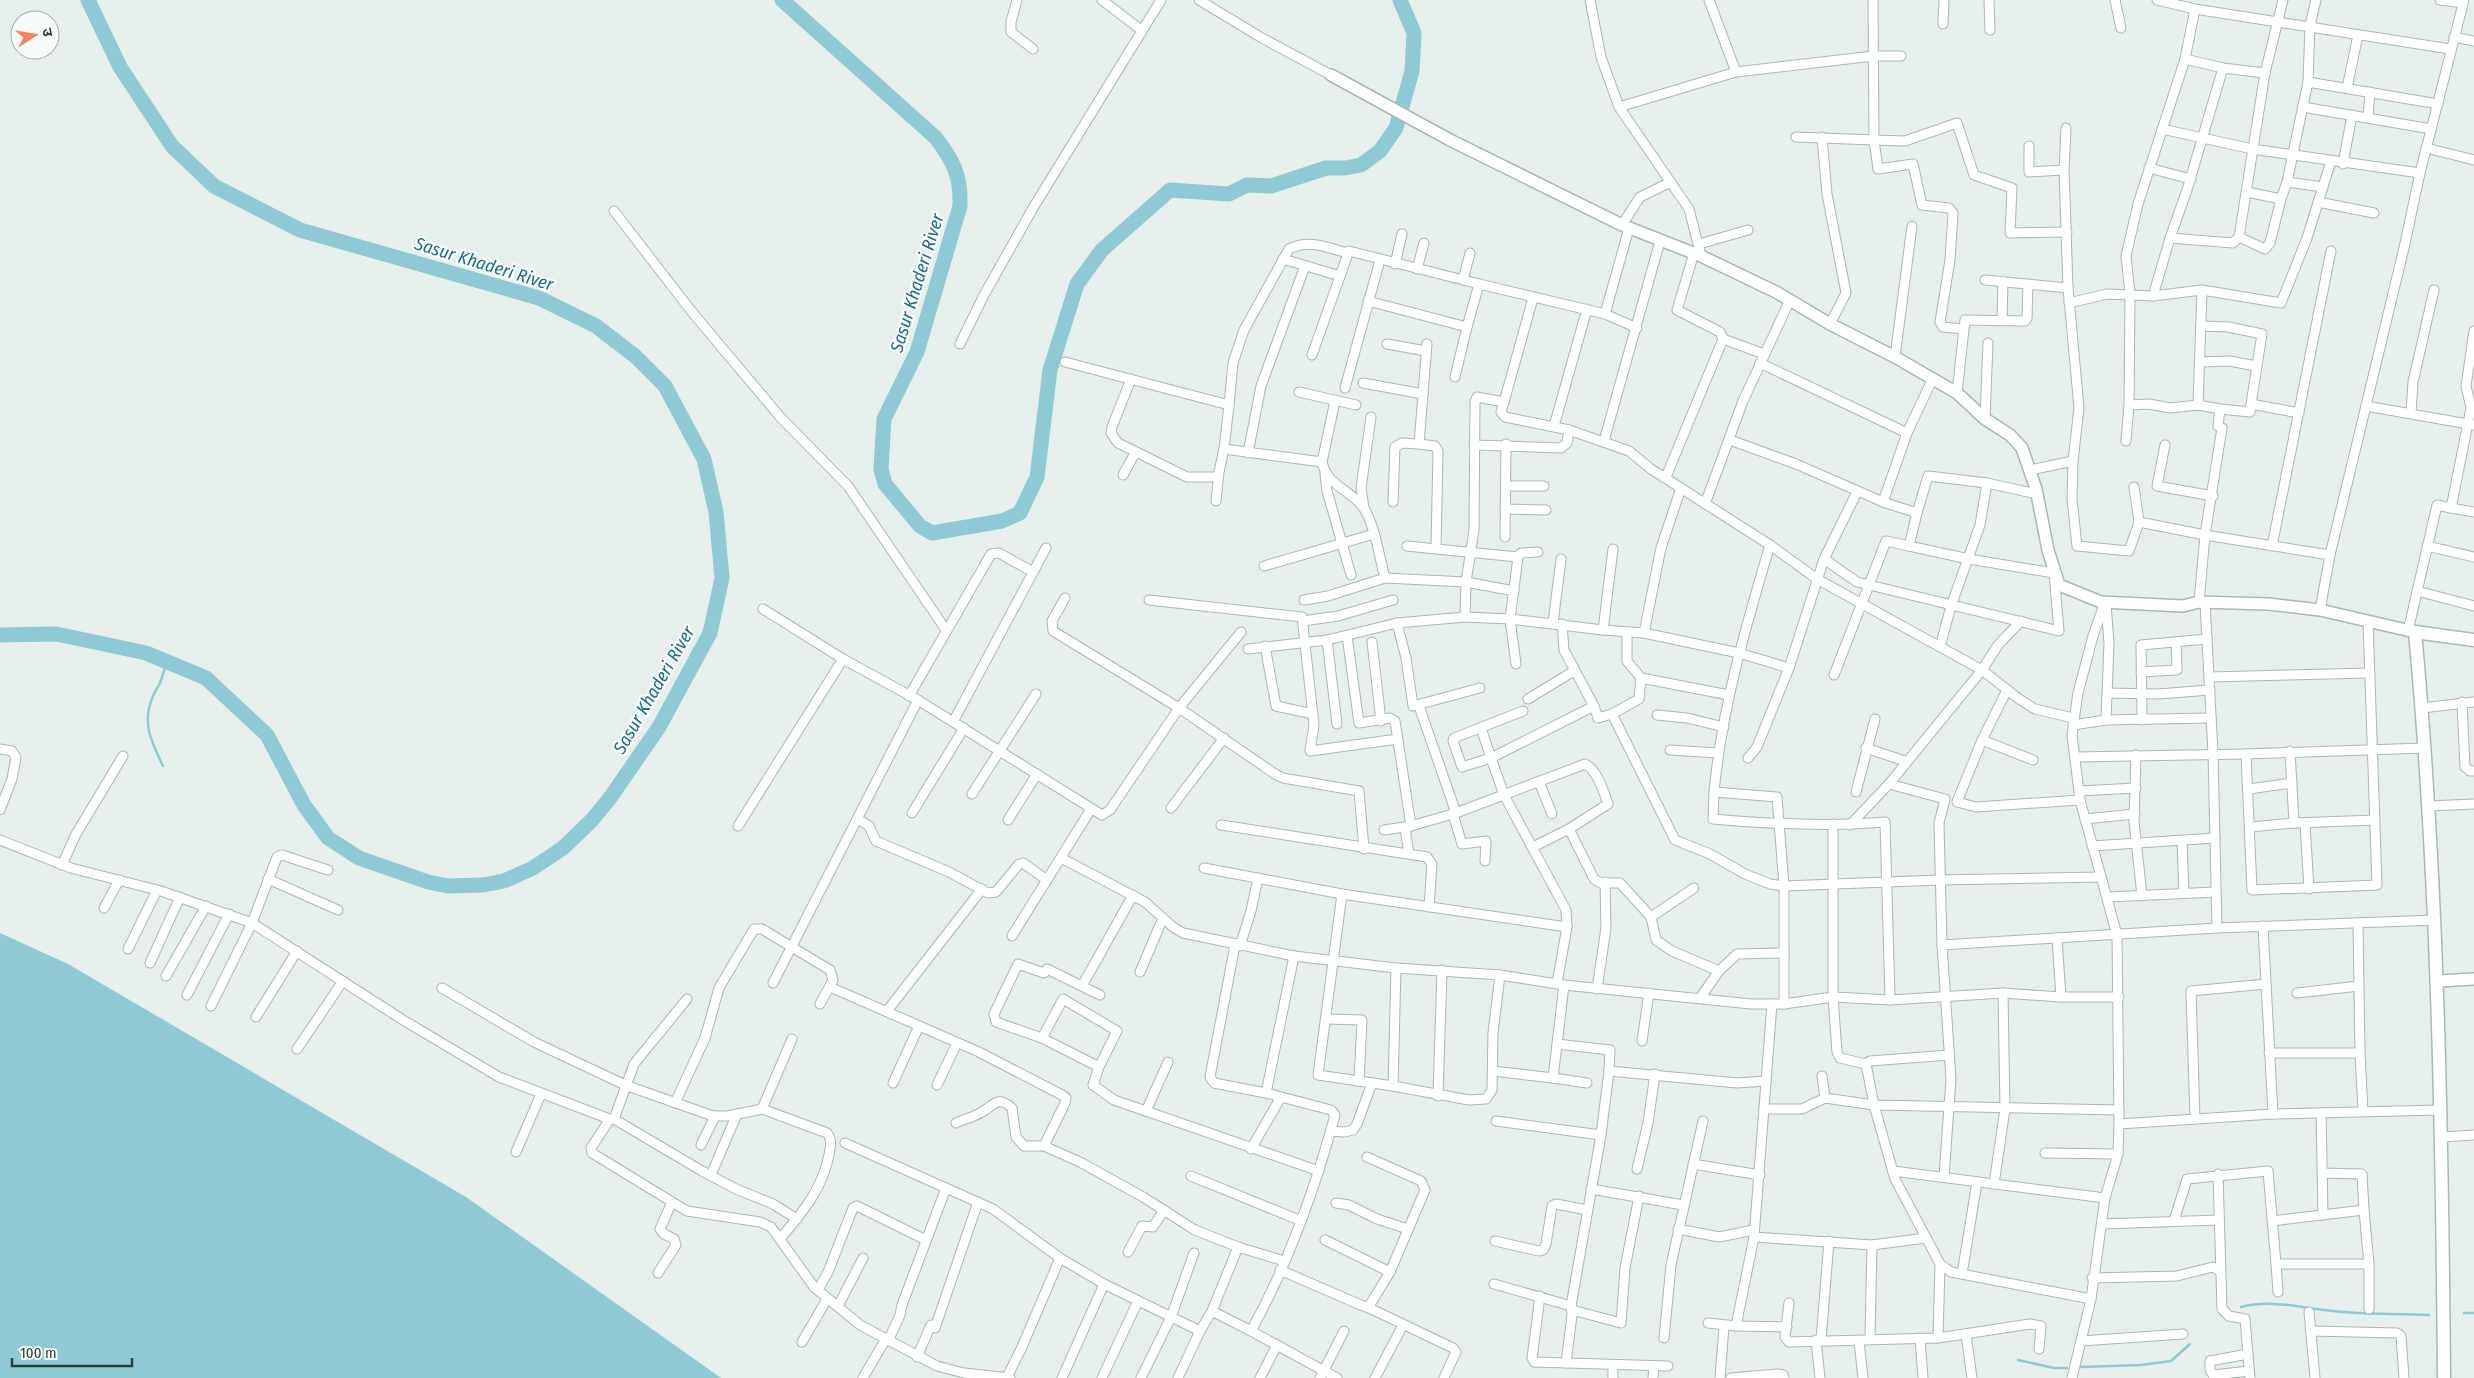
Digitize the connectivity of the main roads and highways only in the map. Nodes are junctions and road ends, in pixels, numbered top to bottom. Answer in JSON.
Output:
{"nodes":[{"id":1,"x":2474,"y":640,"type":"edge"},
{"id":2,"x":2444,"y":1378,"type":"edge"}],
"edges":[{"from":1,"to":2,"type":"main road"}]}
